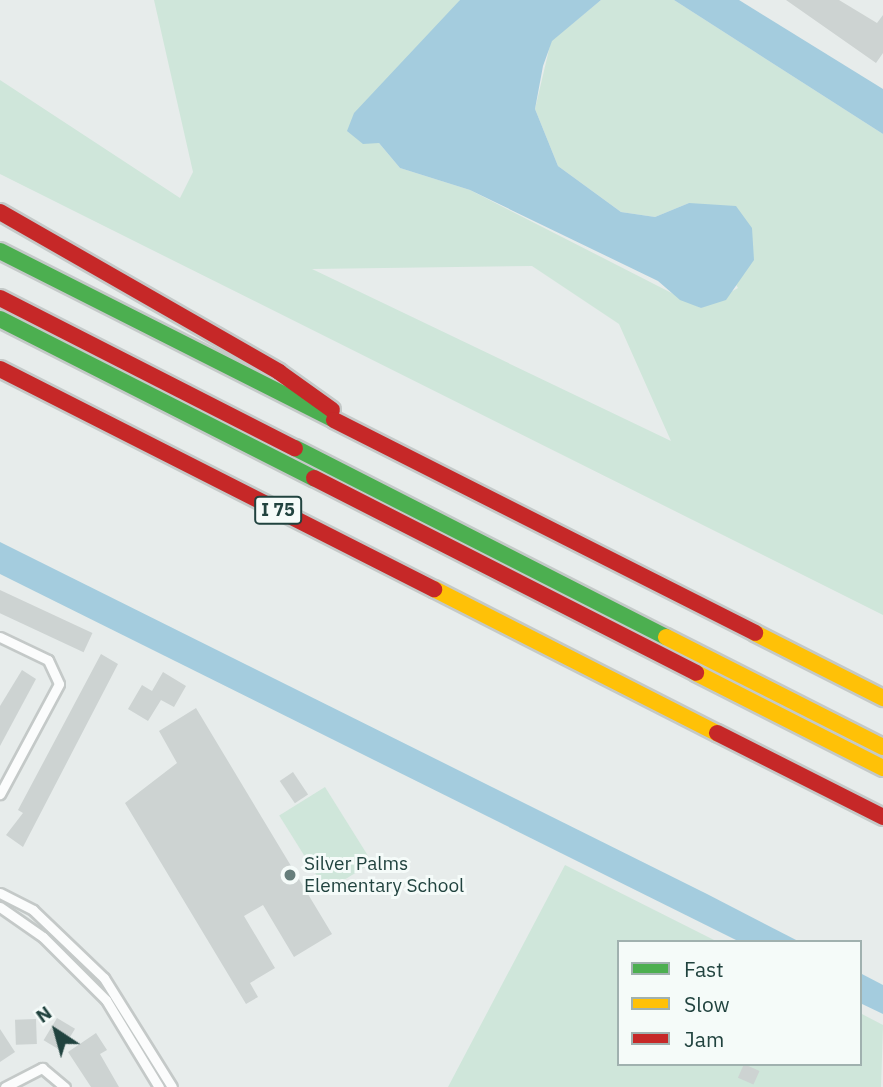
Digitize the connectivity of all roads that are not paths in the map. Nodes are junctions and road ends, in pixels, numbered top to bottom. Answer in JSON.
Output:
{"nodes":[{"id":1,"x":0,"y":212,"type":"edge"},
{"id":2,"x":0,"y":251,"type":"edge"},
{"id":3,"x":0,"y":298,"type":"edge"},
{"id":4,"x":0,"y":319,"type":"edge"},
{"id":5,"x":0,"y":331,"type":"edge"},
{"id":6,"x":0,"y":370,"type":"edge"},
{"id":7,"x":177,"y":409,"type":"junction"},
{"id":8,"x":374,"y":440,"type":"junction"},
{"id":9,"x":0,"y":637,"type":"edge"},
{"id":10,"x":883,"y":698,"type":"edge"},
{"id":11,"x":883,"y":747,"type":"edge"},
{"id":12,"x":883,"y":768,"type":"edge"},
{"id":13,"x":0,"y":794,"type":"edge"},
{"id":14,"x":883,"y":817,"type":"edge"},
{"id":15,"x":0,"y":893,"type":"edge"},
{"id":16,"x":0,"y":907,"type":"edge"},
{"id":17,"x":5,"y":1087,"type":"edge"},
{"id":18,"x":65,"y":1087,"type":"edge"},
{"id":19,"x":159,"y":1087,"type":"edge"},
{"id":20,"x":172,"y":1087,"type":"edge"}],
"edges":[{"from":1,"to":8,"type":"highway"},
{"from":2,"to":8,"type":"highway"},
{"from":3,"to":11,"type":"highway"},
{"from":4,"to":7,"type":"highway"},
{"from":5,"to":7,"type":"highway"},
{"from":6,"to":14,"type":"highway","number":"I 75"},
{"from":7,"to":12,"type":"highway"},
{"from":8,"to":10,"type":"highway"},
{"from":9,"to":13,"type":"street"},
{"from":15,"to":20,"type":"street"},
{"from":16,"to":19,"type":"street"},
{"from":17,"to":18,"type":"street"}]}
